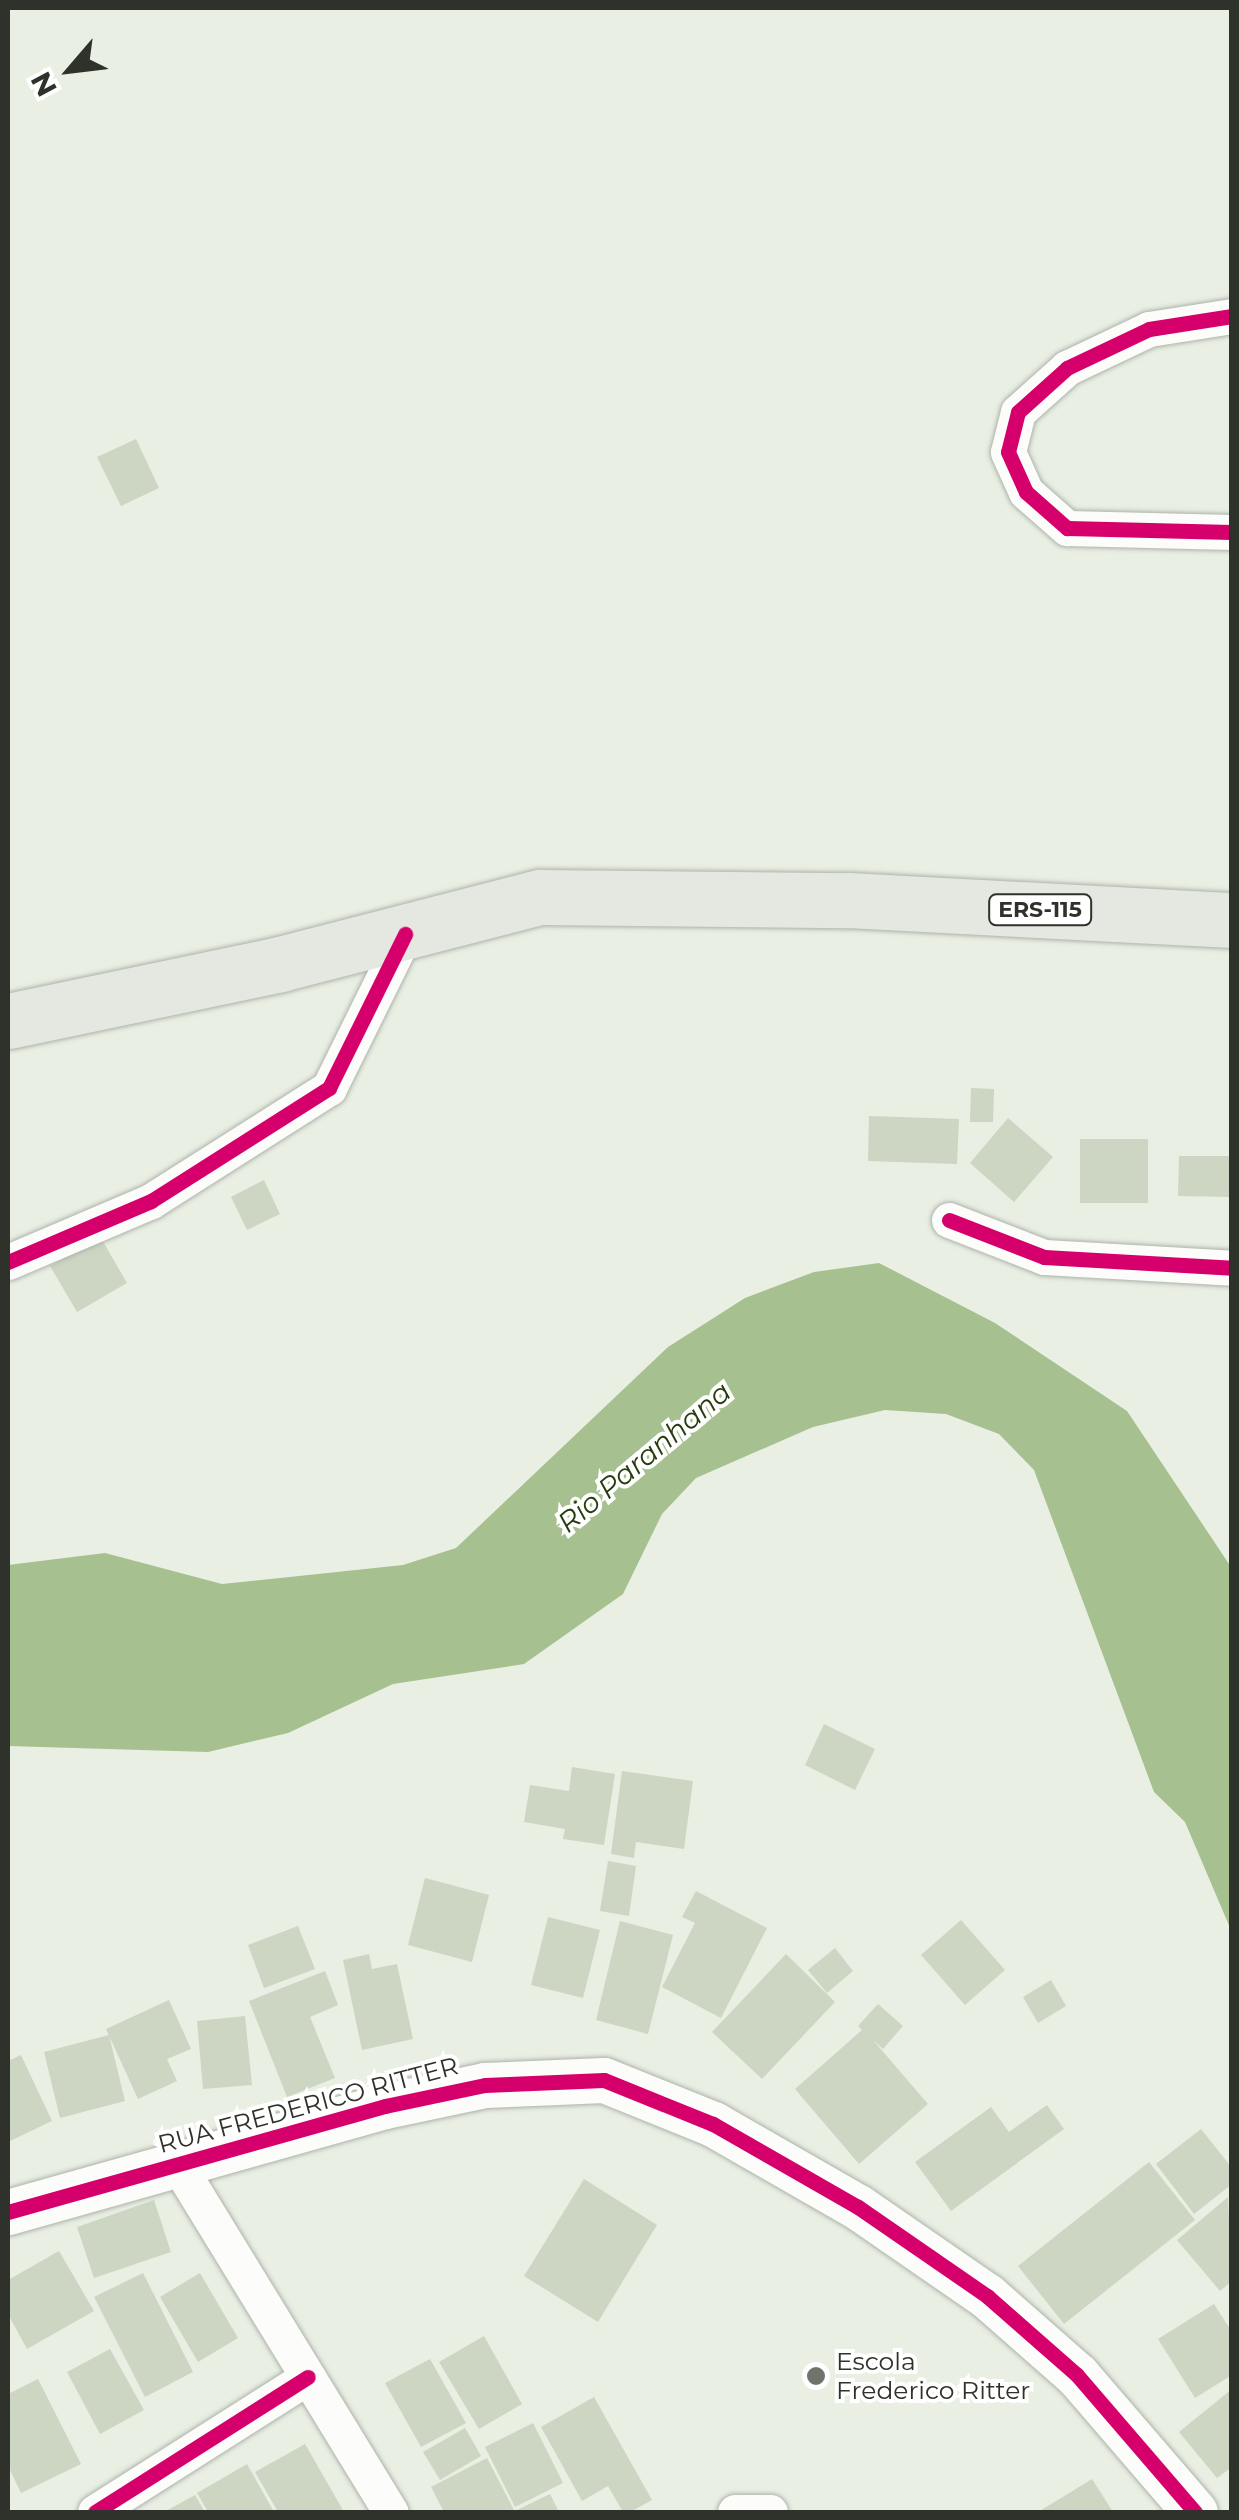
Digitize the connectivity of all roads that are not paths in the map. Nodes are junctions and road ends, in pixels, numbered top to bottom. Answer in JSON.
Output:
{"nodes":[{"id":1,"x":1232,"y":316,"type":"edge"},
{"id":2,"x":1232,"y":532,"type":"edge"},
{"id":3,"x":1232,"y":920,"type":"edge"},
{"id":4,"x":405,"y":934,"type":"junction"},
{"id":5,"x":8,"y":1021,"type":"edge"},
{"id":6,"x":948,"y":1220,"type":"dead end"},
{"id":7,"x":8,"y":1262,"type":"edge"},
{"id":8,"x":1232,"y":1268,"type":"edge"},
{"id":9,"x":178,"y":2165,"type":"junction"},
{"id":10,"x":8,"y":2212,"type":"edge"},
{"id":11,"x":308,"y":2377,"type":"junction"},
{"id":12,"x":1133,"y":2441,"type":"junction"},
{"id":13,"x":94,"y":2512,"type":"edge"},
{"id":14,"x":391,"y":2512,"type":"edge"},
{"id":15,"x":736,"y":2512,"type":"edge"},
{"id":16,"x":770,"y":2512,"type":"edge"},
{"id":17,"x":1175,"y":2512,"type":"edge"},
{"id":18,"x":1195,"y":2512,"type":"edge"}],
"edges":[{"from":1,"to":2,"type":"street"},
{"from":3,"to":4,"type":"main road","number":"ERS-115"},
{"from":4,"to":5,"type":"main road","number":"ERS-115"},
{"from":4,"to":7,"type":"street"},
{"from":6,"to":8,"type":"street"},
{"from":9,"to":10,"type":"street","name":"RUA FREDERICO RITTER"},
{"from":9,"to":11,"type":"street"},
{"from":9,"to":12,"type":"street","name":"RUA FREDERICO RITTER"},
{"from":11,"to":13,"type":"street"},
{"from":11,"to":14,"type":"street"},
{"from":12,"to":17,"type":"street"},
{"from":12,"to":18,"type":"street","name":"RUA FREDERICO RITTER"},
{"from":15,"to":16,"type":"street"}]}
